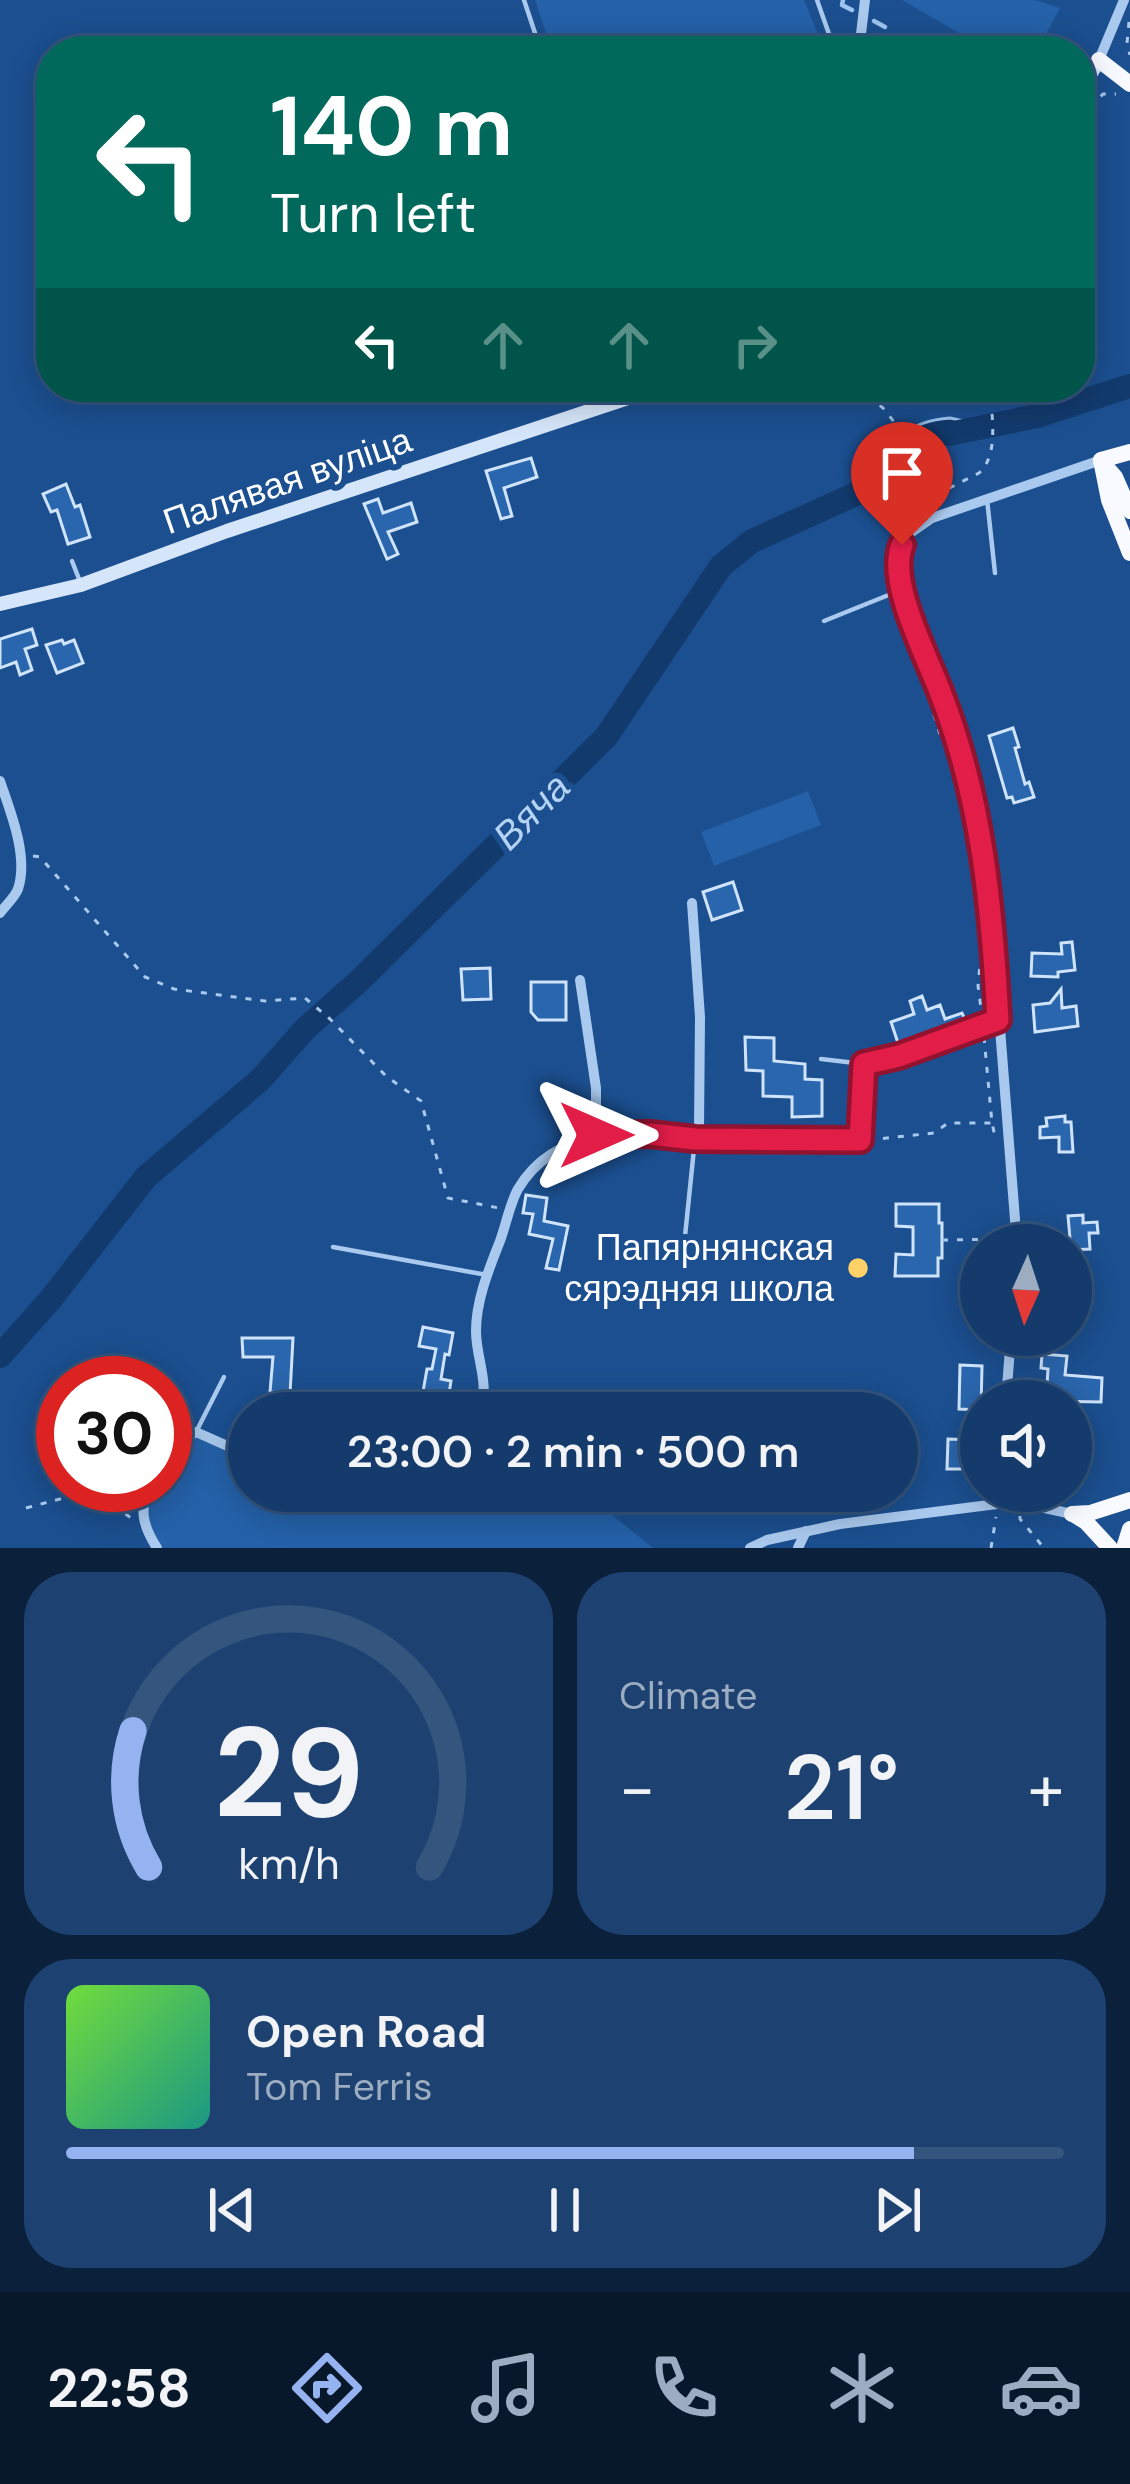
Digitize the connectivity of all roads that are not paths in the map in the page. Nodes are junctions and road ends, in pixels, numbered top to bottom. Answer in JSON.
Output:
{"nodes":[{"id":1,"x":524,"y":0,"type":"edge"},
{"id":2,"x":817,"y":0,"type":"edge"},
{"id":3,"x":865,"y":0,"type":"edge"},
{"id":4,"x":1124,"y":0,"type":"edge"},
{"id":5,"x":536,"y":36,"type":"edge"},
{"id":6,"x":830,"y":36,"type":"edge"},
{"id":7,"x":861,"y":36,"type":"edge"},
{"id":8,"x":1100,"y":60,"type":"junction"},
{"id":9,"x":1095,"y":68,"type":"edge"},
{"id":10,"x":1129,"y":82,"type":"edge"},
{"id":11,"x":616,"y":402,"type":"edge"},
{"id":12,"x":1130,"y":452,"type":"edge"},
{"id":13,"x":1101,"y":460,"type":"junction"},
{"id":14,"x":987,"y":499,"type":"junction"},
{"id":15,"x":1130,"y":511,"type":"edge"},
{"id":16,"x":1130,"y":553,"type":"edge"},
{"id":17,"x":72,"y":561,"type":"dead end"},
{"id":18,"x":995,"y":573,"type":"dead end"},
{"id":19,"x":81,"y":585,"type":"junction"},
{"id":20,"x":901,"y":590,"type":"junction"},
{"id":21,"x":0,"y":604,"type":"edge"},
{"id":22,"x":824,"y":621,"type":"dead end"},
{"id":23,"x":0,"y":781,"type":"edge"},
{"id":24,"x":692,"y":903,"type":"dead end"},
{"id":25,"x":0,"y":913,"type":"edge"},
{"id":26,"x":580,"y":980,"type":"dead end"},
{"id":27,"x":998,"y":1020,"type":"junction"},
{"id":28,"x":821,"y":1059,"type":"dead end"},
{"id":29,"x":864,"y":1064,"type":"junction"},
{"id":30,"x":596,"y":1135,"type":"junction"},
{"id":31,"x":695,"y":1139,"type":"junction"},
{"id":32,"x":1015,"y":1224,"type":"edge"},
{"id":33,"x":684,"y":1246,"type":"dead end"},
{"id":34,"x":333,"y":1247,"type":"dead end"},
{"id":35,"x":487,"y":1275,"type":"junction"},
{"id":36,"x":224,"y":1377,"type":"dead end"},
{"id":37,"x":484,"y":1392,"type":"edge"},
{"id":38,"x":196,"y":1432,"type":"junction"},
{"id":39,"x":192,"y":1435,"type":"edge"},
{"id":40,"x":228,"y":1446,"type":"edge"},
{"id":41,"x":1130,"y":1500,"type":"edge"},
{"id":42,"x":960,"y":1504,"type":"edge"},
{"id":43,"x":142,"y":1512,"type":"edge"},
{"id":44,"x":1064,"y":1512,"type":"edge"},
{"id":45,"x":1072,"y":1514,"type":"junction"},
{"id":46,"x":1130,"y":1529,"type":"edge"},
{"id":47,"x":806,"y":1531,"type":"junction"},
{"id":48,"x":157,"y":1548,"type":"edge"},
{"id":49,"x":749,"y":1548,"type":"edge"},
{"id":50,"x":798,"y":1548,"type":"edge"},
{"id":51,"x":1110,"y":1548,"type":"edge"},
{"id":52,"x":1124,"y":1548,"type":"edge"}],
"edges":[{"from":1,"to":5,"type":"lane"},
{"from":2,"to":6,"type":"lane"},
{"from":3,"to":7,"type":"street"},
{"from":4,"to":8,"type":"street"},
{"from":8,"to":9,"type":"main road"},
{"from":8,"to":10,"type":"highway"},
{"from":11,"to":19,"type":"main road","name":"Палявая вуліца"},
{"from":12,"to":13,"type":"highway"},
{"from":13,"to":14,"type":"street"},
{"from":13,"to":15,"type":"highway"},
{"from":13,"to":16,"type":"highway"},
{"from":14,"to":18,"type":"lane"},
{"from":14,"to":20,"type":"street"},
{"from":17,"to":19,"type":"lane"},
{"from":19,"to":21,"type":"main road","name":"Палявая вуліца"},
{"from":20,"to":22,"type":"lane"},
{"from":20,"to":27,"type":"street"},
{"from":23,"to":25,"type":"street"},
{"from":24,"to":31,"type":"street"},
{"from":26,"to":30,"type":"street"},
{"from":27,"to":29,"type":"lane"},
{"from":27,"to":32,"type":"street"},
{"from":28,"to":29,"type":"lane"},
{"from":29,"to":31,"type":"lane"},
{"from":30,"to":31,"type":"street"},
{"from":30,"to":35,"type":"street"},
{"from":31,"to":33,"type":"lane"},
{"from":34,"to":35,"type":"lane"},
{"from":35,"to":37,"type":"street"},
{"from":36,"to":38,"type":"lane"},
{"from":38,"to":39,"type":"street"},
{"from":38,"to":40,"type":"street"},
{"from":41,"to":45,"type":"highway"},
{"from":42,"to":47,"type":"street"},
{"from":43,"to":48,"type":"street"},
{"from":44,"to":45,"type":"street"},
{"from":45,"to":51,"type":"highway"},
{"from":46,"to":52,"type":"highway"},
{"from":47,"to":49,"type":"street"},
{"from":47,"to":50,"type":"street"}]}
